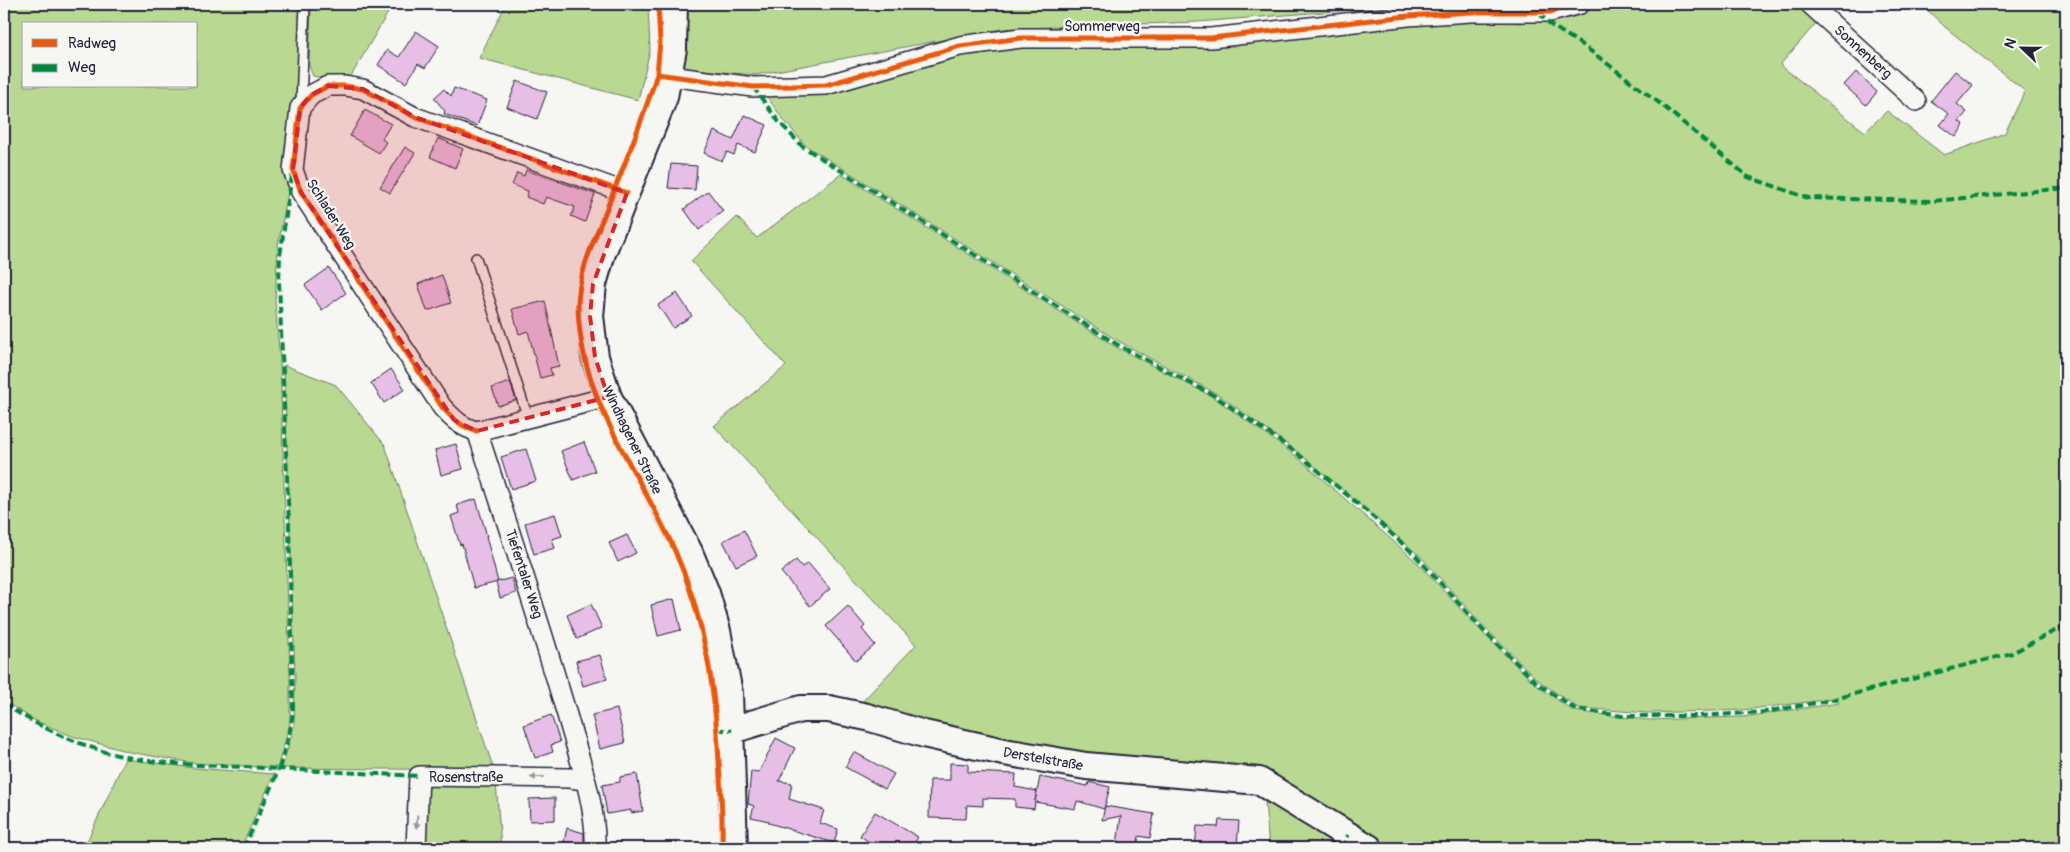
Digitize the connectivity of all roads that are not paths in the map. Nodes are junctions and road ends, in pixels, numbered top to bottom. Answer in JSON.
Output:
{"nodes":[{"id":1,"x":305,"y":4,"type":"edge"},
{"id":2,"x":674,"y":4,"type":"edge"},
{"id":3,"x":1580,"y":4,"type":"edge"},
{"id":4,"x":1810,"y":4,"type":"edge"},
{"id":5,"x":670,"y":76,"type":"junction"},
{"id":6,"x":1916,"y":100,"type":"dead end"},
{"id":7,"x":300,"y":108,"type":"junction"},
{"id":8,"x":627,"y":194,"type":"junction"},
{"id":9,"x":476,"y":258,"type":"dead end"},
{"id":10,"x":608,"y":397,"type":"junction"},
{"id":11,"x":528,"y":418,"type":"junction"},
{"id":12,"x":478,"y":431,"type":"junction"},
{"id":13,"x":732,"y":730,"type":"junction"},
{"id":14,"x":585,"y":780,"type":"junction"},
{"id":15,"x":1359,"y":842,"type":"edge"},
{"id":16,"x":416,"y":848,"type":"edge"},
{"id":17,"x":596,"y":848,"type":"edge"},
{"id":18,"x":734,"y":848,"type":"edge"}],
"edges":[{"from":1,"to":7,"type":"lane"},
{"from":2,"to":5,"type":"main road","name":"Windhagener Straße"},
{"from":3,"to":5,"type":"street","name":"Sommerweg"},
{"from":4,"to":6,"type":"street","name":"Sonnenberg"},
{"from":5,"to":8,"type":"main road","name":"Windhagener Straße"},
{"from":7,"to":8,"type":"street"},
{"from":7,"to":12,"type":"street","name":"Schlader Weg"},
{"from":8,"to":10,"type":"main road","name":"Windhagener Straße"},
{"from":9,"to":11,"type":"lane"},
{"from":10,"to":11,"type":"street"},
{"from":10,"to":13,"type":"main road","name":"Windhagener Straße"},
{"from":11,"to":12,"type":"street"},
{"from":12,"to":14,"type":"street","name":"Tiefentaler Weg"},
{"from":13,"to":15,"type":"main road","name":"Derstelstraße"},
{"from":13,"to":18,"type":"main road","name":"Windhagener Straße"},
{"from":14,"to":16,"type":"street","name":"Rosenstraße","one_way":true},
{"from":14,"to":17,"type":"street","name":"Tiefentaler Weg"}]}
